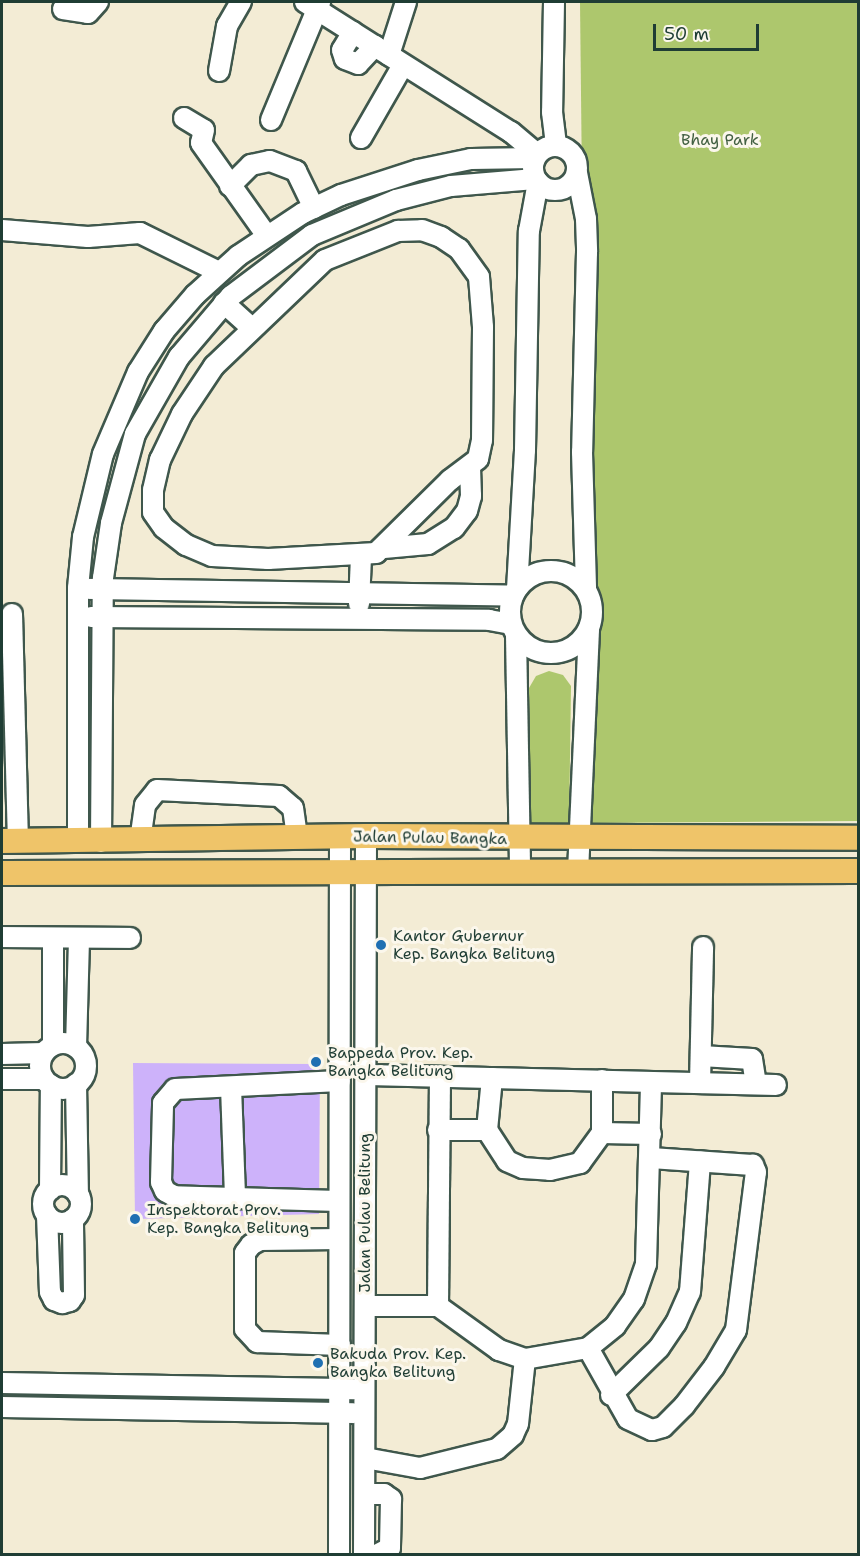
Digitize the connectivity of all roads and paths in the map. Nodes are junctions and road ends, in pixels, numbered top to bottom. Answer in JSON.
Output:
{"nodes":[{"id":1,"x":99,"y":2,"type":"edge"},
{"id":2,"x":240,"y":2,"type":"edge"},
{"id":3,"x":406,"y":2,"type":"edge"},
{"id":4,"x":554,"y":2,"type":"edge"},
{"id":5,"x":314,"y":4,"type":"edge"},
{"id":6,"x":63,"y":9,"type":"dead end"},
{"id":7,"x":353,"y":32,"type":"junction"},
{"id":8,"x":389,"y":55,"type":"junction"},
{"id":9,"x":219,"y":71,"type":"dead end"},
{"id":10,"x":184,"y":118,"type":"dead end"},
{"id":11,"x":271,"y":120,"type":"dead end"},
{"id":12,"x":361,"y":138,"type":"dead end"},
{"id":13,"x":556,"y":145,"type":"junction"},
{"id":14,"x":536,"y":156,"type":"junction"},
{"id":15,"x":577,"y":173,"type":"junction"},
{"id":16,"x":537,"y":181,"type":"junction"},
{"id":17,"x":230,"y":186,"type":"junction"},
{"id":18,"x":314,"y":208,"type":"junction"},
{"id":19,"x":2,"y":230,"type":"edge"},
{"id":20,"x":267,"y":236,"type":"junction"},
{"id":21,"x":219,"y":272,"type":"junction"},
{"id":22,"x":224,"y":303,"type":"junction"},
{"id":23,"x":251,"y":327,"type":"junction"},
{"id":24,"x":470,"y":466,"type":"junction"},
{"id":25,"x":384,"y":548,"type":"junction"},
{"id":26,"x":361,"y":556,"type":"junction"},
{"id":27,"x":78,"y":588,"type":"junction"},
{"id":28,"x":103,"y":589,"type":"junction"},
{"id":29,"x":586,"y":590,"type":"junction"},
{"id":30,"x":515,"y":592,"type":"junction"},
{"id":31,"x":359,"y":593,"type":"junction"},
{"id":32,"x":12,"y":614,"type":"dead end"},
{"id":33,"x":78,"y":617,"type":"junction"},
{"id":34,"x":102,"y":617,"type":"junction"},
{"id":35,"x":358,"y":619,"type":"junction"},
{"id":36,"x":589,"y":628,"type":"junction"},
{"id":37,"x":513,"y":629,"type":"junction"},
{"id":38,"x":9,"y":793,"type":"edge"},
{"id":39,"x":340,"y":836,"type":"junction"},
{"id":40,"x":366,"y":836,"type":"junction"},
{"id":41,"x":297,"y":837,"type":"junction"},
{"id":42,"x":579,"y":837,"type":"junction"},
{"id":43,"x":858,"y":838,"type":"edge"},
{"id":44,"x":520,"y":839,"type":"junction"},
{"id":45,"x":140,"y":841,"type":"junction"},
{"id":46,"x":10,"y":842,"type":"edge"},
{"id":47,"x":90,"y":842,"type":"junction"},
{"id":48,"x":520,"y":869,"type":"junction"},
{"id":49,"x":365,"y":871,"type":"junction"},
{"id":50,"x":852,"y":871,"type":"edge"},
{"id":51,"x":341,"y":872,"type":"junction"},
{"id":52,"x":578,"y":872,"type":"junction"},
{"id":53,"x":2,"y":873,"type":"edge"},
{"id":54,"x":2,"y":937,"type":"edge"},
{"id":55,"x":53,"y":938,"type":"junction"},
{"id":56,"x":79,"y":938,"type":"junction"},
{"id":57,"x":130,"y":938,"type":"dead end"},
{"id":58,"x":703,"y":947,"type":"dead end"},
{"id":59,"x":76,"y":1047,"type":"junction"},
{"id":60,"x":48,"y":1049,"type":"junction"},
{"id":61,"x":2,"y":1054,"type":"edge"},
{"id":62,"x":701,"y":1056,"type":"junction"},
{"id":63,"x":368,"y":1075,"type":"junction"},
{"id":64,"x":440,"y":1077,"type":"junction"},
{"id":65,"x":2,"y":1078,"type":"edge"},
{"id":66,"x":492,"y":1078,"type":"junction"},
{"id":67,"x":602,"y":1080,"type":"junction"},
{"id":68,"x":340,"y":1081,"type":"junction"},
{"id":69,"x":48,"y":1082,"type":"junction"},
{"id":70,"x":651,"y":1082,"type":"junction"},
{"id":71,"x":700,"y":1083,"type":"junction"},
{"id":72,"x":76,"y":1084,"type":"junction"},
{"id":73,"x":231,"y":1087,"type":"junction"},
{"id":74,"x":438,"y":1130,"type":"junction"},
{"id":75,"x":487,"y":1130,"type":"junction"},
{"id":76,"x":602,"y":1133,"type":"junction"},
{"id":77,"x":651,"y":1134,"type":"junction"},
{"id":78,"x":651,"y":1158,"type":"junction"},
{"id":79,"x":700,"y":1161,"type":"junction"},
{"id":80,"x":50,"y":1190,"type":"junction"},
{"id":81,"x":78,"y":1194,"type":"junction"},
{"id":82,"x":235,"y":1198,"type":"junction"},
{"id":83,"x":338,"y":1201,"type":"junction"},
{"id":84,"x":47,"y":1215,"type":"junction"},
{"id":85,"x":73,"y":1219,"type":"junction"},
{"id":86,"x":339,"y":1239,"type":"junction"},
{"id":87,"x":365,"y":1306,"type":"junction"},
{"id":88,"x":438,"y":1306,"type":"junction"},
{"id":89,"x":340,"y":1344,"type":"junction"},
{"id":90,"x":588,"y":1348,"type":"junction"},
{"id":91,"x":525,"y":1359,"type":"junction"},
{"id":92,"x":2,"y":1383,"type":"edge"},
{"id":93,"x":341,"y":1390,"type":"junction"},
{"id":94,"x":366,"y":1390,"type":"junction"},
{"id":95,"x":611,"y":1395,"type":"junction"},
{"id":96,"x":2,"y":1407,"type":"edge"},
{"id":97,"x":341,"y":1413,"type":"junction"},
{"id":98,"x":365,"y":1413,"type":"junction"},
{"id":99,"x":365,"y":1458,"type":"junction"},
{"id":100,"x":365,"y":1494,"type":"junction"},
{"id":101,"x":339,"y":1554,"type":"edge"},
{"id":102,"x":364,"y":1554,"type":"edge"},
{"id":103,"x":378,"y":1554,"type":"edge"}],
"edges":[{"from":1,"to":6,"type":"street"},
{"from":2,"to":9,"type":"street"},
{"from":3,"to":8,"type":"street"},
{"from":4,"to":13,"type":"street"},
{"from":5,"to":7,"type":"street"},
{"from":5,"to":11,"type":"street"},
{"from":7,"to":8,"type":"street"},
{"from":7,"to":8,"type":"street"},
{"from":8,"to":12,"type":"street"},
{"from":8,"to":14,"type":"street"},
{"from":10,"to":17,"type":"street"},
{"from":13,"to":14,"type":"street"},
{"from":13,"to":15,"type":"street"},
{"from":14,"to":16,"type":"street"},
{"from":14,"to":18,"type":"street"},
{"from":15,"to":16,"type":"street"},
{"from":15,"to":29,"type":"street"},
{"from":16,"to":22,"type":"street"},
{"from":16,"to":30,"type":"street"},
{"from":17,"to":18,"type":"street"},
{"from":17,"to":20,"type":"street"},
{"from":18,"to":20,"type":"street"},
{"from":19,"to":21,"type":"street"},
{"from":20,"to":21,"type":"street"},
{"from":21,"to":27,"type":"street"},
{"from":22,"to":23,"type":"street"},
{"from":22,"to":28,"type":"street"},
{"from":23,"to":24,"type":"street"},
{"from":23,"to":26,"type":"street"},
{"from":24,"to":25,"type":"street"},
{"from":24,"to":25,"type":"street"},
{"from":25,"to":26,"type":"street"},
{"from":26,"to":31,"type":"street"},
{"from":27,"to":28,"type":"street"},
{"from":27,"to":33,"type":"street"},
{"from":28,"to":31,"type":"street"},
{"from":28,"to":34,"type":"street"},
{"from":29,"to":30,"type":"street"},
{"from":29,"to":36,"type":"street"},
{"from":30,"to":31,"type":"street"},
{"from":30,"to":37,"type":"street"},
{"from":31,"to":35,"type":"street"},
{"from":32,"to":38,"type":"street"},
{"from":33,"to":34,"type":"street"},
{"from":33,"to":47,"type":"street"},
{"from":34,"to":35,"type":"street"},
{"from":34,"to":47,"type":"street"},
{"from":35,"to":37,"type":"street"},
{"from":36,"to":37,"type":"street"},
{"from":36,"to":42,"type":"street"},
{"from":37,"to":44,"type":"street"},
{"from":38,"to":46,"type":"street"},
{"from":39,"to":40,"type":"main road","name":"Jalan Pulau Bangka"},
{"from":39,"to":41,"type":"main road","name":"Jalan Pulau Bangka"},
{"from":39,"to":51,"type":"street","name":"Jalan Pulau Belitung"},
{"from":40,"to":44,"type":"main road","name":"Jalan Pulau Bangka"},
{"from":40,"to":49,"type":"street","name":"Jalan Pulau Belitung"},
{"from":41,"to":45,"type":"main road","name":"Jalan Pulau Bangka"},
{"from":41,"to":45,"type":"street"},
{"from":42,"to":43,"type":"main road","name":"Jalan Pulau Bangka"},
{"from":42,"to":44,"type":"main road","name":"Jalan Pulau Bangka"},
{"from":42,"to":52,"type":"street"},
{"from":44,"to":48,"type":"street"},
{"from":45,"to":47,"type":"main road","name":"Jalan Pulau Bangka"},
{"from":46,"to":47,"type":"main road","name":"Jalan Pulau Bangka"},
{"from":48,"to":49,"type":"main road","name":"Jalan Pulau Bangka"},
{"from":48,"to":52,"type":"main road","name":"Jalan Pulau Bangka"},
{"from":49,"to":51,"type":"main road","name":"Jalan Pulau Bangka"},
{"from":49,"to":63,"type":"street","name":"Jalan Pulau Belitung"},
{"from":50,"to":52,"type":"main road","name":"Jalan Pulau Bangka"},
{"from":51,"to":53,"type":"main road","name":"Jalan Pulau Bangka"},
{"from":51,"to":68,"type":"street","name":"Jalan Pulau Belitung"},
{"from":54,"to":55,"type":"street"},
{"from":55,"to":56,"type":"street"},
{"from":55,"to":60,"type":"street"},
{"from":56,"to":57,"type":"street"},
{"from":56,"to":59,"type":"street"},
{"from":58,"to":62,"type":"street"},
{"from":59,"to":60,"type":"street"},
{"from":59,"to":72,"type":"street"},
{"from":60,"to":61,"type":"street"},
{"from":60,"to":69,"type":"street"},
{"from":62,"to":71,"type":"street"},
{"from":62,"to":71,"type":"street"},
{"from":63,"to":64,"type":"street"},
{"from":63,"to":87,"type":"street","name":"Jalan Pulau Belitung"},
{"from":64,"to":66,"type":"street"},
{"from":64,"to":74,"type":"street"},
{"from":65,"to":69,"type":"street"},
{"from":66,"to":67,"type":"street"},
{"from":66,"to":75,"type":"street"},
{"from":67,"to":70,"type":"street"},
{"from":67,"to":76,"type":"street"},
{"from":68,"to":73,"type":"street"},
{"from":68,"to":83,"type":"street","name":"Jalan Pulau Belitung"},
{"from":69,"to":72,"type":"street"},
{"from":69,"to":80,"type":"street"},
{"from":70,"to":71,"type":"street"},
{"from":70,"to":77,"type":"street"},
{"from":72,"to":81,"type":"street"},
{"from":73,"to":82,"type":"street"},
{"from":73,"to":82,"type":"street"},
{"from":74,"to":75,"type":"street"},
{"from":74,"to":88,"type":"street"},
{"from":75,"to":76,"type":"street"},
{"from":76,"to":77,"type":"street"},
{"from":77,"to":78,"type":"street"},
{"from":78,"to":79,"type":"street"},
{"from":78,"to":90,"type":"street"},
{"from":79,"to":95,"type":"street"},
{"from":79,"to":95,"type":"street"},
{"from":80,"to":81,"type":"street"},
{"from":80,"to":84,"type":"street"},
{"from":81,"to":85,"type":"street"},
{"from":82,"to":83,"type":"street"},
{"from":83,"to":86,"type":"street","name":"Jalan Pulau Belitung"},
{"from":84,"to":85,"type":"street"},
{"from":84,"to":85,"type":"street"},
{"from":86,"to":89,"type":"street","name":"Jalan Pulau Belitung"},
{"from":86,"to":89,"type":"street"},
{"from":87,"to":88,"type":"street"},
{"from":87,"to":94,"type":"street","name":"Jalan Pulau Belitung"},
{"from":88,"to":91,"type":"street"},
{"from":89,"to":93,"type":"street","name":"Jalan Pulau Belitung"},
{"from":90,"to":91,"type":"street"},
{"from":90,"to":95,"type":"street"},
{"from":91,"to":99,"type":"street"},
{"from":92,"to":93,"type":"street"},
{"from":93,"to":94,"type":"street"},
{"from":93,"to":97,"type":"street","name":"Jalan Pulau Belitung"},
{"from":94,"to":98,"type":"street","name":"Jalan Pulau Belitung"},
{"from":96,"to":97,"type":"street"},
{"from":97,"to":98,"type":"street"},
{"from":97,"to":101,"type":"street","name":"Jalan Pulau Belitung"},
{"from":98,"to":99,"type":"street","name":"Jalan Pulau Belitung"},
{"from":99,"to":100,"type":"street","name":"Jalan Pulau Belitung"},
{"from":100,"to":102,"type":"street","name":"Jalan Pulau Belitung"},
{"from":100,"to":103,"type":"street"}]}
